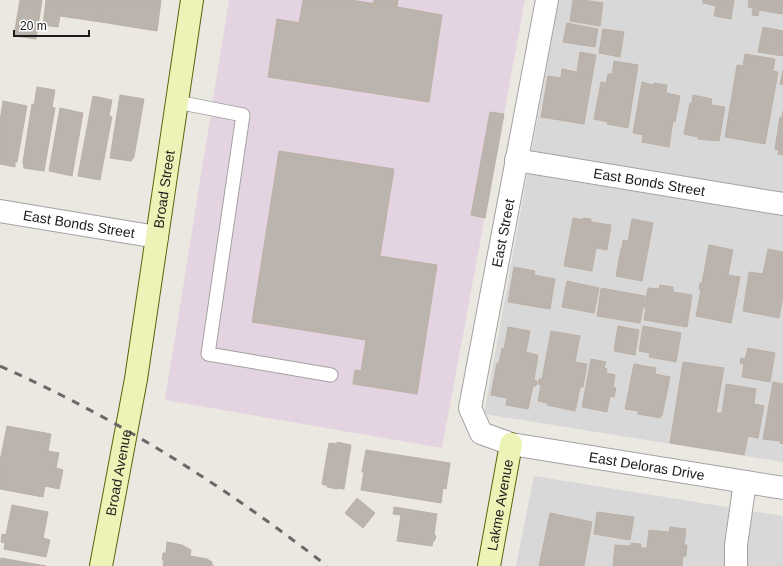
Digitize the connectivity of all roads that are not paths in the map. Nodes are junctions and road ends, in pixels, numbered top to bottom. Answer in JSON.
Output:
{"nodes":[{"id":1,"x":192,"y":0,"type":"edge"},
{"id":2,"x":547,"y":0,"type":"edge"},
{"id":3,"x":177,"y":102,"type":"junction"},
{"id":4,"x":516,"y":160,"type":"junction"},
{"id":5,"x":783,"y":204,"type":"edge"},
{"id":6,"x":0,"y":211,"type":"edge"},
{"id":7,"x":157,"y":237,"type":"junction"},
{"id":8,"x":331,"y":375,"type":"dead end"},
{"id":9,"x":136,"y":379,"type":"joint"},
{"id":10,"x":511,"y":444,"type":"junction"},
{"id":11,"x":745,"y":482,"type":"junction"},
{"id":12,"x":783,"y":488,"type":"edge"},
{"id":13,"x":101,"y":566,"type":"edge"},
{"id":14,"x":489,"y":566,"type":"edge"},
{"id":15,"x":736,"y":566,"type":"edge"}],
"edges":[{"from":1,"to":3,"type":"street","name":"Broad Street"},
{"from":2,"to":4,"type":"street","name":"East Street"},
{"from":3,"to":7,"type":"street","name":"Broad Street"},
{"from":3,"to":8,"type":"lane"},
{"from":4,"to":5,"type":"street","name":"East Bonds Street"},
{"from":4,"to":10,"type":"street","name":"East Street"},
{"from":6,"to":7,"type":"street","name":"East Bonds Street"},
{"from":7,"to":9,"type":"street","name":"Broad Street"},
{"from":9,"to":13,"type":"street","name":"Broad Avenue"},
{"from":10,"to":11,"type":"street","name":"East Deloras Drive"},
{"from":10,"to":14,"type":"street","name":"Lakme Avenue"},
{"from":11,"to":12,"type":"street","name":"East Deloras Drive"},
{"from":11,"to":15,"type":"street"}]}
